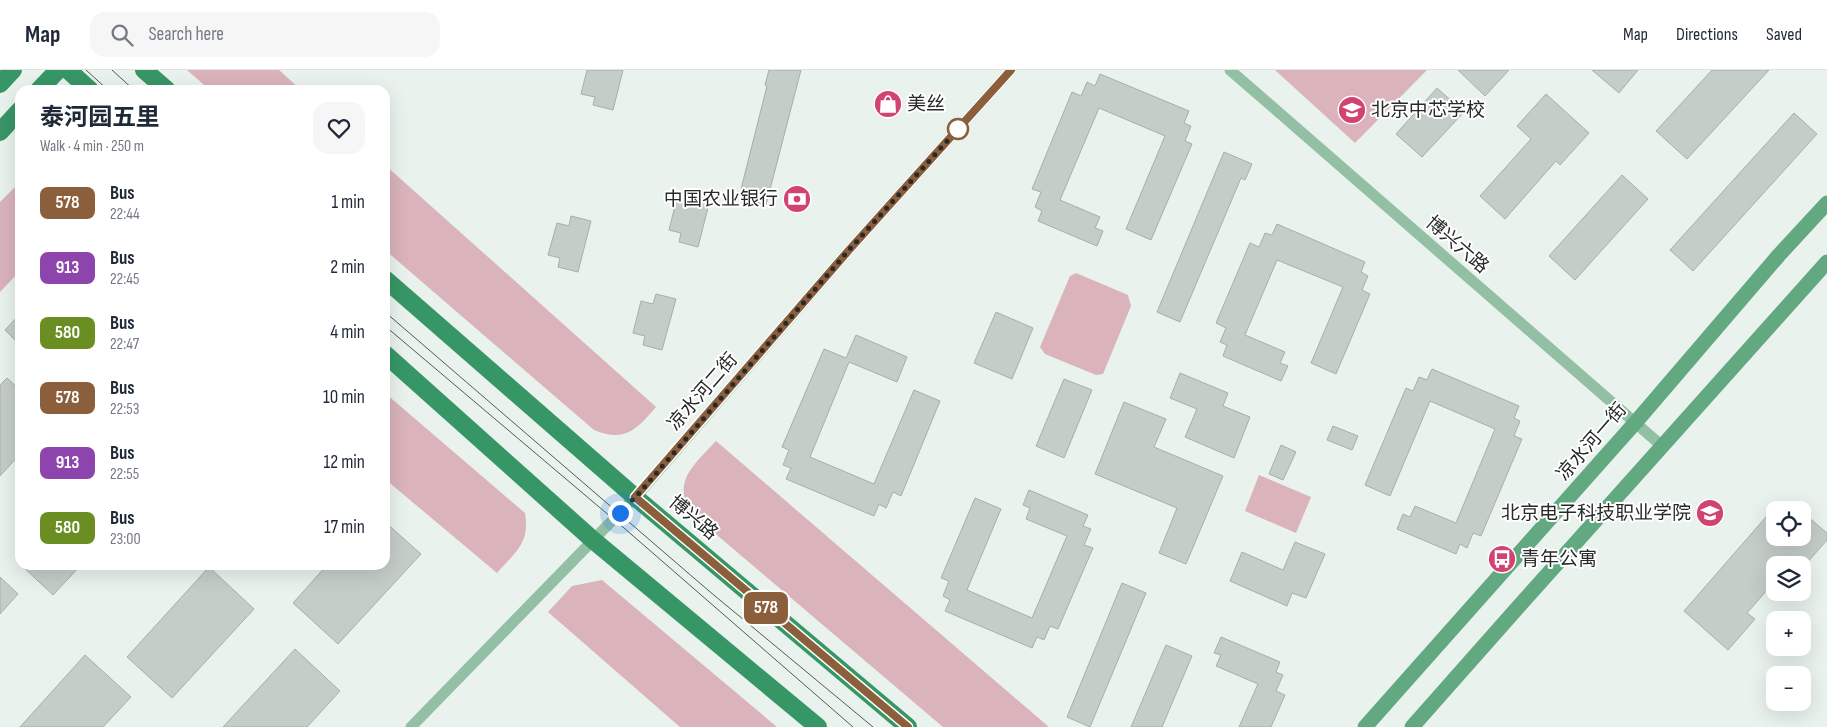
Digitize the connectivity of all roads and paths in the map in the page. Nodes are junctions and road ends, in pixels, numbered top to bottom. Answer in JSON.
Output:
{"nodes":[{"id":1,"x":13,"y":70,"type":"edge"},
{"id":2,"x":58,"y":70,"type":"edge"},
{"id":3,"x":68,"y":70,"type":"edge"},
{"id":4,"x":144,"y":70,"type":"edge"},
{"id":5,"x":1011,"y":70,"type":"edge"},
{"id":6,"x":1230,"y":70,"type":"edge"},
{"id":7,"x":0,"y":84,"type":"edge"},
{"id":8,"x":44,"y":85,"type":"edge"},
{"id":9,"x":84,"y":85,"type":"edge"},
{"id":10,"x":161,"y":85,"type":"edge"},
{"id":11,"x":15,"y":116,"type":"edge"},
{"id":12,"x":0,"y":132,"type":"edge"},
{"id":13,"x":1827,"y":202,"type":"edge"},
{"id":14,"x":1827,"y":262,"type":"edge"},
{"id":15,"x":390,"y":283,"type":"edge"},
{"id":16,"x":390,"y":358,"type":"edge"},
{"id":17,"x":1635,"y":423,"type":"junction"},
{"id":18,"x":1662,"y":446,"type":"junction"},
{"id":19,"x":635,"y":497,"type":"junction"},
{"id":20,"x":593,"y":540,"type":"junction"},
{"id":21,"x":411,"y":727,"type":"edge"},
{"id":22,"x":818,"y":727,"type":"edge"},
{"id":23,"x":908,"y":727,"type":"edge"},
{"id":24,"x":1365,"y":727,"type":"edge"},
{"id":25,"x":1412,"y":727,"type":"edge"}],
"edges":[{"from":1,"to":7,"type":"main road"},
{"from":2,"to":8,"type":"main road"},
{"from":3,"to":9,"type":"main road"},
{"from":4,"to":10,"type":"main road"},
{"from":5,"to":19,"type":"street","name":"凉水河二街"},
{"from":6,"to":17,"type":"street","name":"博兴六路"},
{"from":11,"to":12,"type":"main road"},
{"from":13,"to":17,"type":"main road","name":"凉水河一街"},
{"from":14,"to":18,"type":"main road"},
{"from":15,"to":19,"type":"main road","name":"博兴路"},
{"from":16,"to":20,"type":"main road"},
{"from":17,"to":18,"type":"street","name":"博兴六路"},
{"from":17,"to":24,"type":"main road","name":"凉水河一街"},
{"from":18,"to":25,"type":"main road"},
{"from":19,"to":20,"type":"street","name":"凉水河二街"},
{"from":19,"to":23,"type":"main road","name":"博兴路"},
{"from":20,"to":21,"type":"street","name":"凉水河二街"},
{"from":20,"to":22,"type":"main road"}]}
